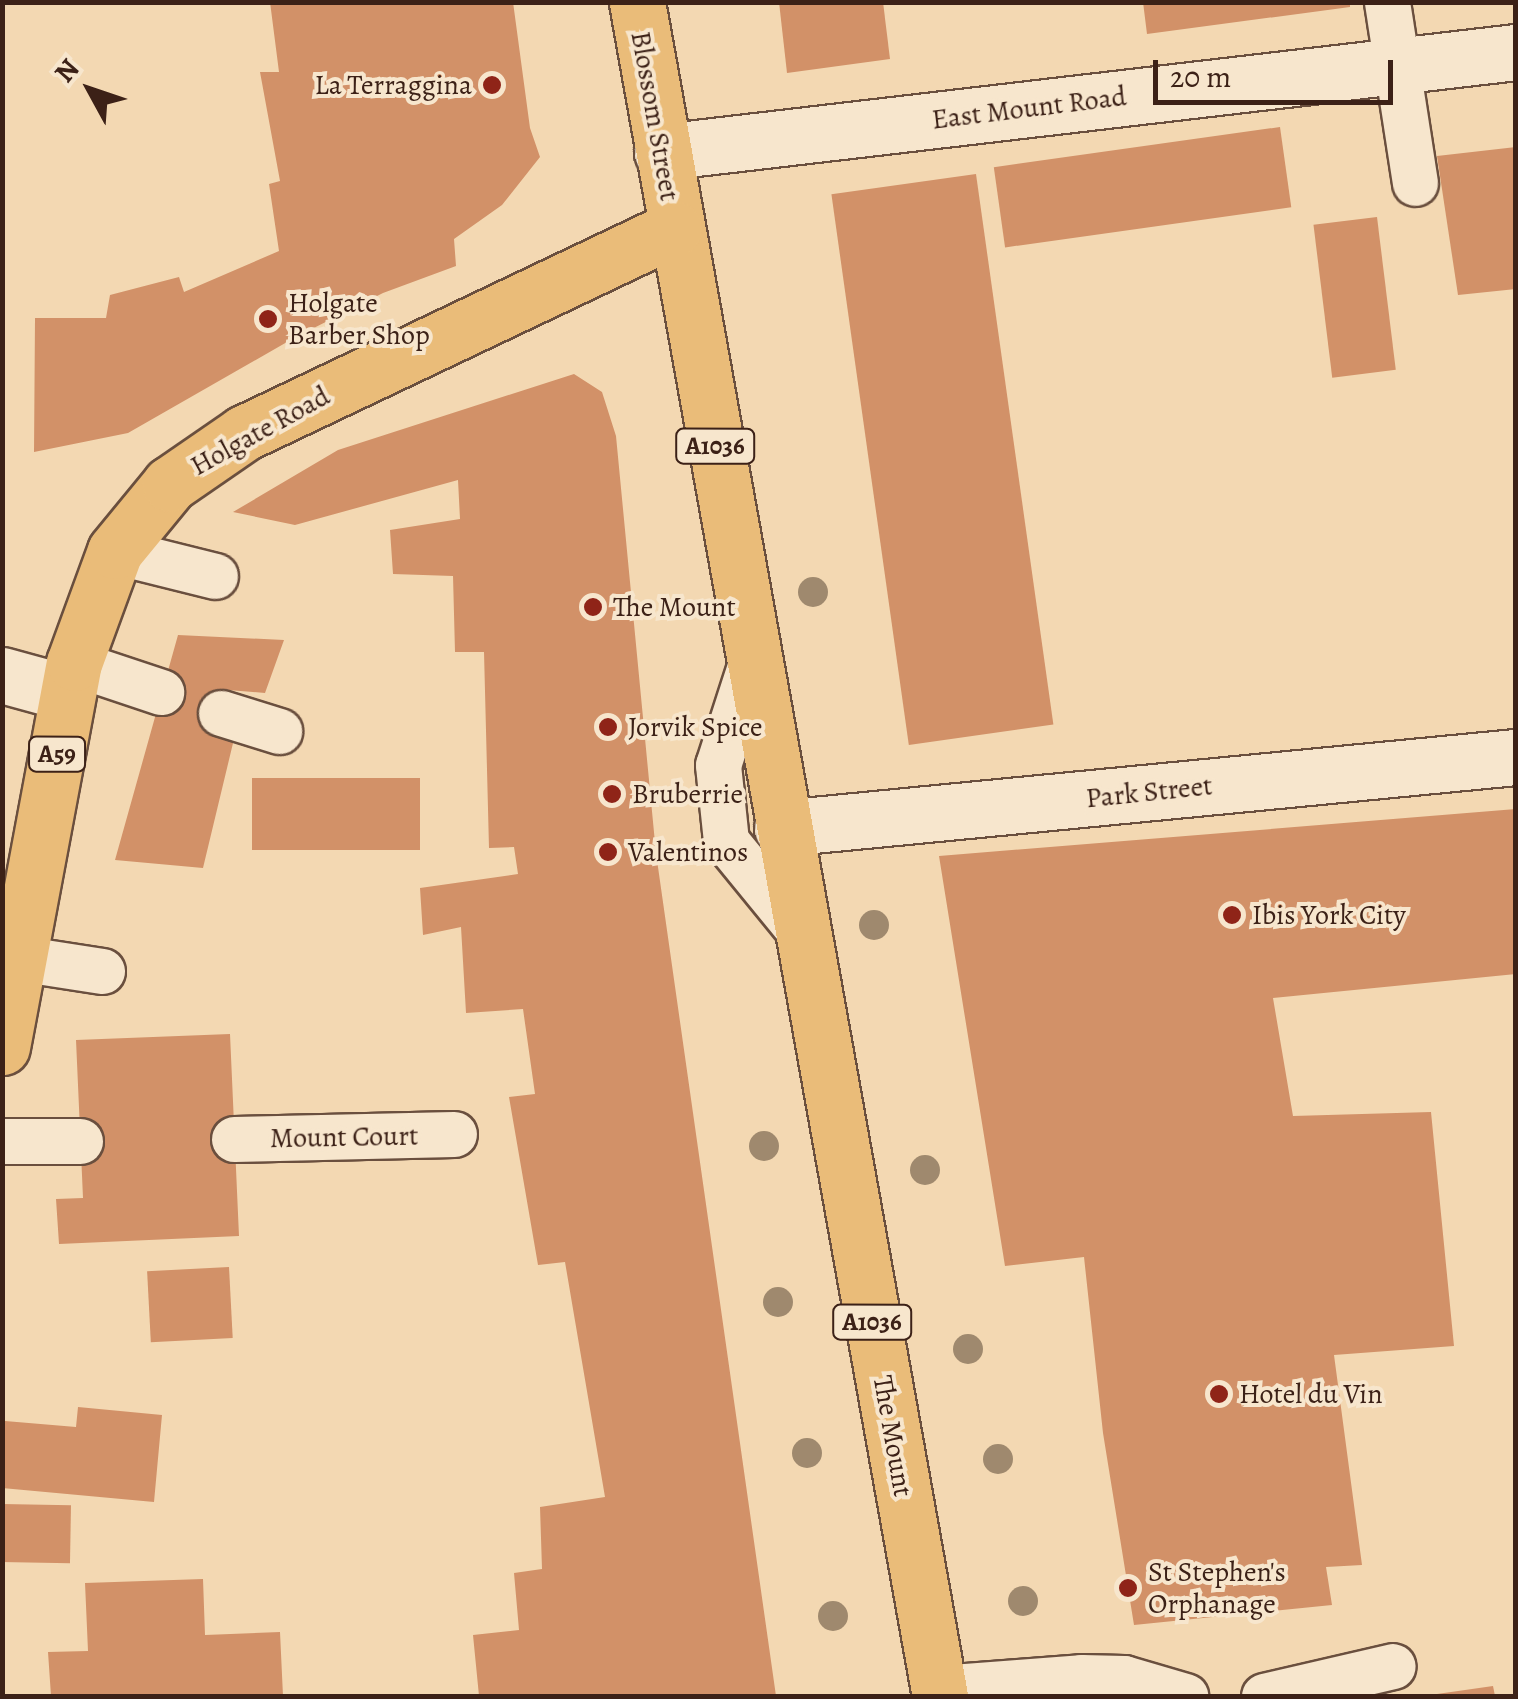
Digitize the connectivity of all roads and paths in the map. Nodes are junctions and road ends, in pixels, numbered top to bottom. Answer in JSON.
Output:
{"nodes":[{"id":1,"x":637,"y":2,"type":"edge"},
{"id":2,"x":1387,"y":2,"type":"edge"},
{"id":3,"x":1516,"y":52,"type":"edge"},
{"id":4,"x":1397,"y":66,"type":"junction"},
{"id":5,"x":662,"y":152,"type":"junction"},
{"id":6,"x":1415,"y":182,"type":"dead end"},
{"id":7,"x":674,"y":229,"type":"junction"},
{"id":8,"x":115,"y":551,"type":"junction"},
{"id":9,"x":215,"y":576,"type":"dead end"},
{"id":10,"x":750,"y":664,"type":"junction"},
{"id":11,"x":2,"y":675,"type":"edge"},
{"id":12,"x":71,"y":678,"type":"junction"},
{"id":13,"x":161,"y":692,"type":"dead end"},
{"id":14,"x":221,"y":712,"type":"dead end"},
{"id":15,"x":280,"y":730,"type":"dead end"},
{"id":16,"x":1516,"y":757,"type":"edge"},
{"id":17,"x":782,"y":828,"type":"junction"},
{"id":18,"x":805,"y":938,"type":"junction"},
{"id":19,"x":18,"y":958,"type":"junction"},
{"id":20,"x":102,"y":971,"type":"dead end"},
{"id":21,"x":2,"y":1047,"type":"edge"},
{"id":22,"x":454,"y":1134,"type":"dead end"},
{"id":23,"x":234,"y":1139,"type":"dead end"},
{"id":24,"x":2,"y":1141,"type":"edge"},
{"id":25,"x":80,"y":1141,"type":"dead end"},
{"id":26,"x":1393,"y":1666,"type":"dead end"},
{"id":27,"x":940,"y":1692,"type":"edge"},
{"id":28,"x":1185,"y":1696,"type":"edge"},
{"id":29,"x":1264,"y":1696,"type":"edge"}],
"edges":[{"from":1,"to":5,"type":"main road","name":"Blossom Street","number":"A1036"},
{"from":2,"to":4,"type":"lane"},
{"from":3,"to":4,"type":"street","name":"East Mount Road"},
{"from":4,"to":5,"type":"street","name":"East Mount Road"},
{"from":4,"to":6,"type":"lane"},
{"from":5,"to":7,"type":"main road","name":"Blossom Street","number":"A1036"},
{"from":7,"to":8,"type":"main road","name":"Holgate Road","number":"A59"},
{"from":7,"to":10,"type":"main road","name":"The Mount","number":"A1036"},
{"from":8,"to":9,"type":"lane"},
{"from":8,"to":12,"type":"main road","name":"Holgate Road","number":"A59"},
{"from":10,"to":17,"type":"main road","name":"The Mount","number":"A1036"},
{"from":10,"to":18,"type":"lane","name":"The Mount"},
{"from":11,"to":12,"type":"street"},
{"from":12,"to":13,"type":"lane"},
{"from":12,"to":19,"type":"main road","name":"Holgate Road","number":"A59"},
{"from":14,"to":15,"type":"lane"},
{"from":16,"to":17,"type":"street","name":"Park Street"},
{"from":17,"to":18,"type":"main road","name":"The Mount","number":"A1036"},
{"from":18,"to":27,"type":"main road","name":"The Mount","number":"A1036"},
{"from":19,"to":20,"type":"lane"},
{"from":19,"to":21,"type":"main road","name":"Holgate Road","number":"A59"},
{"from":22,"to":23,"type":"lane","name":"Mount Court"},
{"from":24,"to":25,"type":"lane"},
{"from":26,"to":29,"type":"lane"},
{"from":27,"to":28,"type":"lane"}]}
